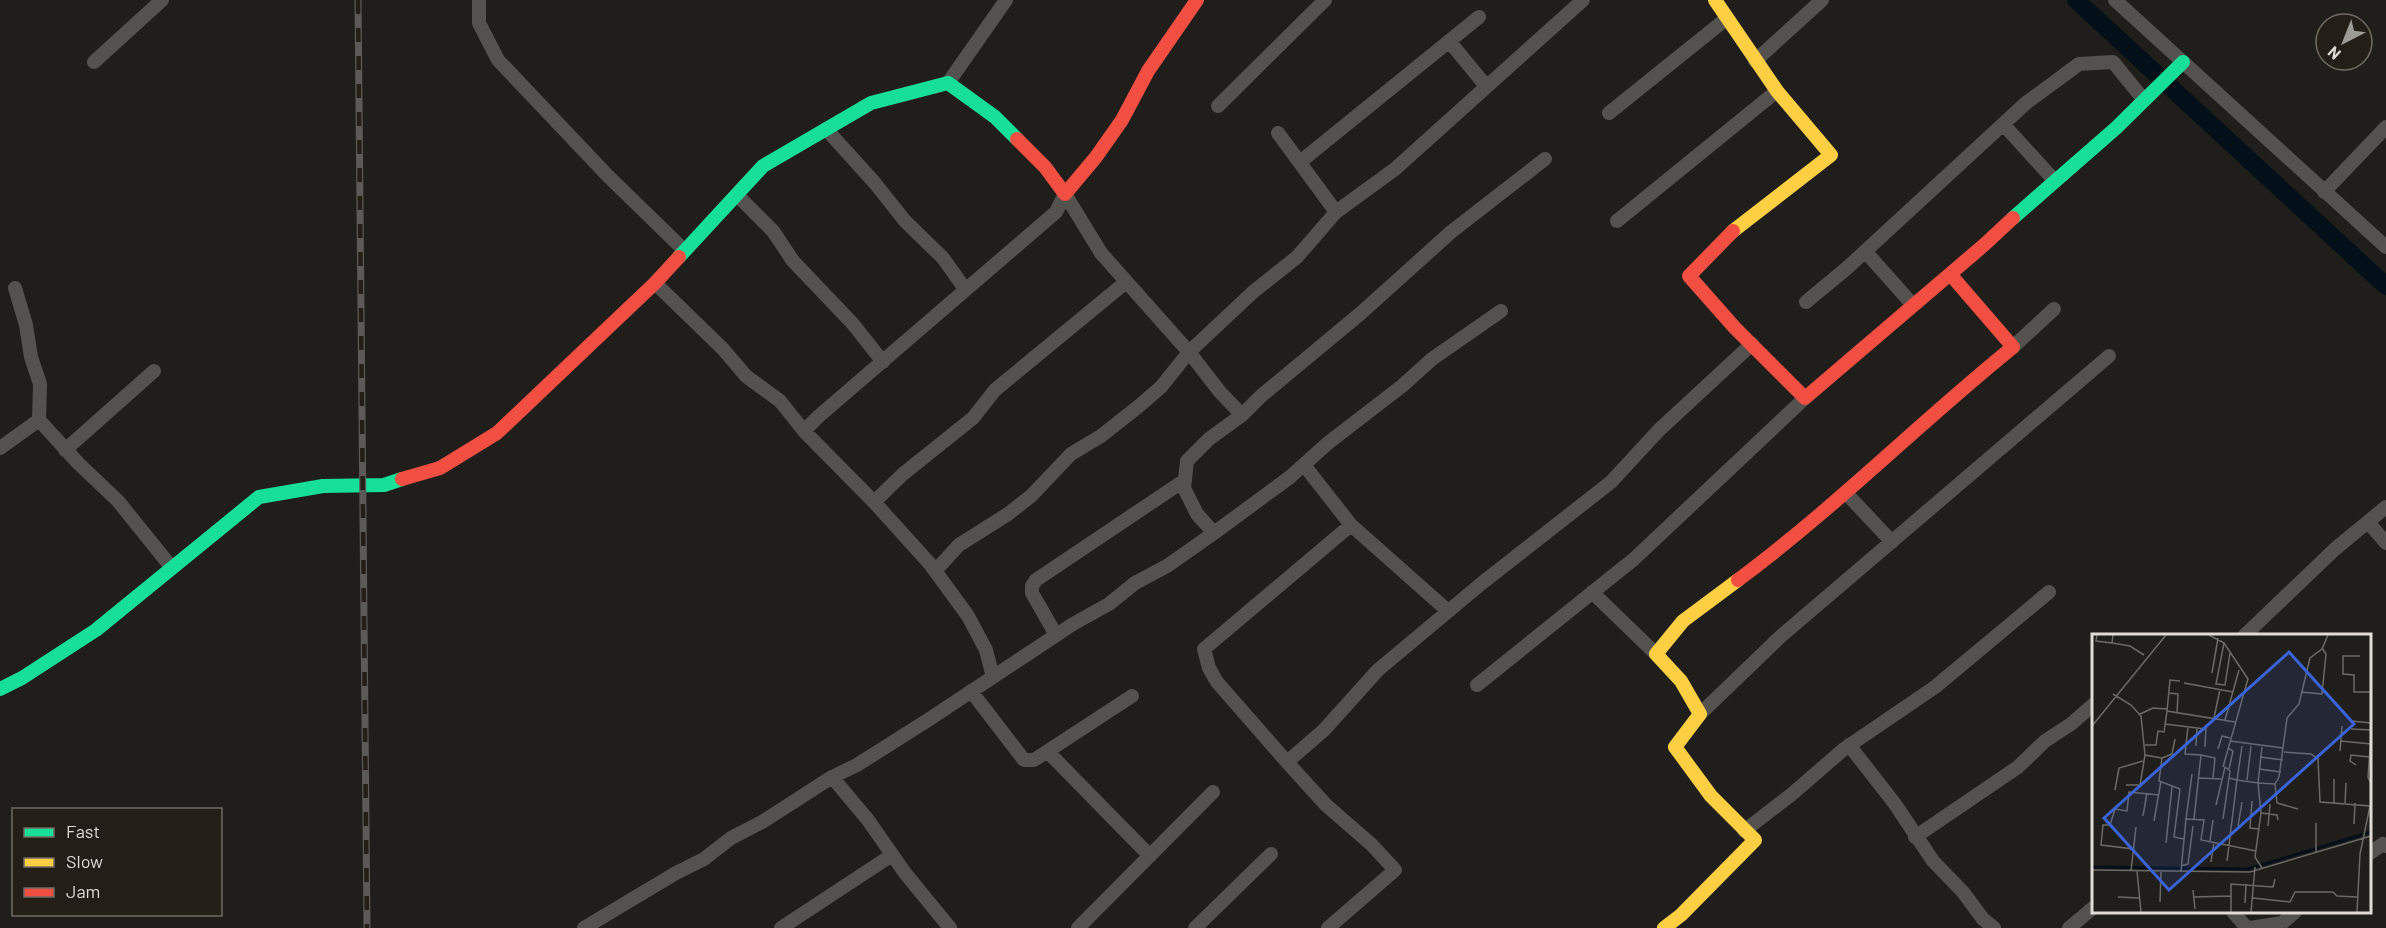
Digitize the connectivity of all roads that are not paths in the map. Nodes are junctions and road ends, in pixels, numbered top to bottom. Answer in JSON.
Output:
{"nodes":[{"id":1,"x":162,"y":0,"type":"edge"},
{"id":2,"x":479,"y":0,"type":"edge"},
{"id":3,"x":1006,"y":0,"type":"edge"},
{"id":4,"x":1197,"y":0,"type":"edge"},
{"id":5,"x":1325,"y":0,"type":"edge"},
{"id":6,"x":1582,"y":0,"type":"edge"},
{"id":7,"x":1715,"y":0,"type":"edge"},
{"id":8,"x":1822,"y":0,"type":"edge"},
{"id":9,"x":2115,"y":0,"type":"edge"},
{"id":10,"x":1479,"y":17,"type":"dead end"},
{"id":11,"x":1726,"y":20,"type":"junction"},
{"id":12,"x":1449,"y":41,"type":"junction"},
{"id":13,"x":1755,"y":61,"type":"junction"},
{"id":14,"x":94,"y":62,"type":"dead end"},
{"id":15,"x":2182,"y":63,"type":"junction"},
{"id":16,"x":948,"y":83,"type":"junction"},
{"id":17,"x":1486,"y":86,"type":"junction"},
{"id":18,"x":1777,"y":91,"type":"junction"},
{"id":19,"x":2148,"y":97,"type":"junction"},
{"id":20,"x":1218,"y":106,"type":"dead end"},
{"id":21,"x":1609,"y":113,"type":"dead end"},
{"id":22,"x":2003,"y":124,"type":"junction"},
{"id":23,"x":2386,"y":127,"type":"edge"},
{"id":24,"x":826,"y":129,"type":"junction"},
{"id":25,"x":1278,"y":133,"type":"dead end"},
{"id":26,"x":1545,"y":159,"type":"dead end"},
{"id":27,"x":1300,"y":162,"type":"junction"},
{"id":28,"x":2054,"y":180,"type":"junction"},
{"id":29,"x":2324,"y":192,"type":"junction"},
{"id":30,"x":1065,"y":194,"type":"junction"},
{"id":31,"x":737,"y":195,"type":"junction"},
{"id":32,"x":1336,"y":212,"type":"junction"},
{"id":33,"x":1617,"y":221,"type":"dead end"},
{"id":34,"x":2386,"y":247,"type":"edge"},
{"id":35,"x":684,"y":250,"type":"junction"},
{"id":36,"x":1865,"y":250,"type":"junction"},
{"id":37,"x":1950,"y":274,"type":"junction"},
{"id":38,"x":1126,"y":282,"type":"junction"},
{"id":39,"x":655,"y":283,"type":"junction"},
{"id":40,"x":15,"y":288,"type":"dead end"},
{"id":41,"x":965,"y":289,"type":"junction"},
{"id":42,"x":1806,"y":303,"type":"dead end"},
{"id":43,"x":1913,"y":304,"type":"junction"},
{"id":44,"x":2054,"y":309,"type":"dead end"},
{"id":45,"x":1501,"y":311,"type":"dead end"},
{"id":46,"x":1752,"y":344,"type":"junction"},
{"id":47,"x":2013,"y":348,"type":"junction"},
{"id":48,"x":1189,"y":352,"type":"junction"},
{"id":49,"x":2109,"y":356,"type":"dead end"},
{"id":50,"x":883,"y":362,"type":"junction"},
{"id":51,"x":154,"y":370,"type":"dead end"},
{"id":52,"x":1805,"y":398,"type":"junction"},
{"id":53,"x":1242,"y":415,"type":"junction"},
{"id":54,"x":39,"y":420,"type":"junction"},
{"id":55,"x":804,"y":431,"type":"junction"},
{"id":56,"x":0,"y":448,"type":"edge"},
{"id":57,"x":65,"y":450,"type":"junction"},
{"id":58,"x":1304,"y":465,"type":"junction"},
{"id":59,"x":1185,"y":480,"type":"junction"},
{"id":60,"x":1846,"y":493,"type":"junction"},
{"id":61,"x":874,"y":502,"type":"junction"},
{"id":62,"x":2386,"y":507,"type":"edge"},
{"id":63,"x":2368,"y":522,"type":"junction"},
{"id":64,"x":1352,"y":525,"type":"junction"},
{"id":65,"x":1214,"y":533,"type":"junction"},
{"id":66,"x":1892,"y":542,"type":"junction"},
{"id":67,"x":2386,"y":543,"type":"edge"},
{"id":68,"x":172,"y":568,"type":"junction"},
{"id":69,"x":935,"y":571,"type":"junction"},
{"id":70,"x":1592,"y":592,"type":"junction"},
{"id":71,"x":2049,"y":592,"type":"dead end"},
{"id":72,"x":1448,"y":611,"type":"junction"},
{"id":73,"x":2246,"y":634,"type":"edge"},
{"id":74,"x":1056,"y":635,"type":"junction"},
{"id":75,"x":1656,"y":654,"type":"junction"},
{"id":76,"x":993,"y":677,"type":"junction"},
{"id":77,"x":1477,"y":685,"type":"dead end"},
{"id":78,"x":0,"y":689,"type":"edge"},
{"id":79,"x":971,"y":691,"type":"junction"},
{"id":80,"x":1132,"y":696,"type":"dead end"},
{"id":81,"x":2092,"y":706,"type":"edge"},
{"id":82,"x":1700,"y":714,"type":"junction"},
{"id":83,"x":1849,"y":746,"type":"junction"},
{"id":84,"x":1048,"y":752,"type":"junction"},
{"id":85,"x":1287,"y":762,"type":"junction"},
{"id":86,"x":832,"y":777,"type":"junction"},
{"id":87,"x":1213,"y":792,"type":"dead end"},
{"id":88,"x":1744,"y":831,"type":"junction"},
{"id":89,"x":1915,"y":837,"type":"junction"},
{"id":90,"x":2386,"y":846,"type":"edge"},
{"id":91,"x":2371,"y":853,"type":"edge"},
{"id":92,"x":1271,"y":854,"type":"dead end"},
{"id":93,"x":892,"y":855,"type":"junction"},
{"id":94,"x":1150,"y":856,"type":"junction"},
{"id":95,"x":2092,"y":909,"type":"edge"},
{"id":96,"x":2235,"y":913,"type":"edge"},
{"id":97,"x":2294,"y":913,"type":"edge"},
{"id":98,"x":1095,"y":923,"type":"edge"},
{"id":99,"x":584,"y":928,"type":"edge"},
{"id":100,"x":781,"y":928,"type":"edge"},
{"id":101,"x":950,"y":928,"type":"edge"},
{"id":102,"x":1078,"y":928,"type":"edge"},
{"id":103,"x":1195,"y":928,"type":"edge"},
{"id":104,"x":1328,"y":928,"type":"edge"},
{"id":105,"x":1664,"y":928,"type":"edge"},
{"id":106,"x":1994,"y":928,"type":"edge"},
{"id":107,"x":2068,"y":928,"type":"edge"},
{"id":108,"x":2248,"y":928,"type":"edge"}],
"edges":[{"from":1,"to":14,"type":"street"},
{"from":2,"to":35,"type":"street"},
{"from":3,"to":16,"type":"street"},
{"from":4,"to":30,"type":"street"},
{"from":5,"to":20,"type":"street"},
{"from":6,"to":17,"type":"street"},
{"from":7,"to":11,"type":"street"},
{"from":8,"to":13,"type":"street"},
{"from":9,"to":15,"type":"street"},
{"from":10,"to":12,"type":"street"},
{"from":11,"to":13,"type":"street"},
{"from":11,"to":21,"type":"street"},
{"from":12,"to":17,"type":"street"},
{"from":12,"to":27,"type":"street"},
{"from":13,"to":18,"type":"street"},
{"from":15,"to":19,"type":"street"},
{"from":15,"to":29,"type":"street"},
{"from":16,"to":24,"type":"street"},
{"from":16,"to":30,"type":"street"},
{"from":17,"to":32,"type":"street"},
{"from":18,"to":33,"type":"street"},
{"from":18,"to":46,"type":"street"},
{"from":19,"to":22,"type":"street"},
{"from":19,"to":28,"type":"street"},
{"from":22,"to":28,"type":"street"},
{"from":22,"to":36,"type":"street"},
{"from":23,"to":29,"type":"street"},
{"from":24,"to":31,"type":"street"},
{"from":24,"to":41,"type":"street"},
{"from":25,"to":27,"type":"street"},
{"from":26,"to":53,"type":"street"},
{"from":27,"to":32,"type":"street"},
{"from":28,"to":37,"type":"street"},
{"from":29,"to":34,"type":"street"},
{"from":30,"to":38,"type":"street"},
{"from":30,"to":41,"type":"street"},
{"from":31,"to":35,"type":"street"},
{"from":31,"to":50,"type":"street"},
{"from":32,"to":48,"type":"street"},
{"from":35,"to":39,"type":"street"},
{"from":36,"to":42,"type":"street"},
{"from":36,"to":43,"type":"street"},
{"from":37,"to":43,"type":"street"},
{"from":37,"to":47,"type":"street"},
{"from":38,"to":48,"type":"street"},
{"from":38,"to":61,"type":"street"},
{"from":39,"to":55,"type":"street"},
{"from":39,"to":68,"type":"street"},
{"from":40,"to":54,"type":"street"},
{"from":41,"to":50,"type":"street"},
{"from":43,"to":52,"type":"street"},
{"from":44,"to":47,"type":"street"},
{"from":45,"to":58,"type":"street"},
{"from":46,"to":52,"type":"street"},
{"from":46,"to":72,"type":"street"},
{"from":47,"to":60,"type":"street"},
{"from":48,"to":53,"type":"street"},
{"from":48,"to":69,"type":"street"},
{"from":49,"to":66,"type":"street"},
{"from":50,"to":55,"type":"street"},
{"from":51,"to":57,"type":"street"},
{"from":52,"to":70,"type":"street"},
{"from":53,"to":59,"type":"street"},
{"from":54,"to":56,"type":"street"},
{"from":54,"to":57,"type":"street"},
{"from":55,"to":61,"type":"street"},
{"from":57,"to":68,"type":"street"},
{"from":58,"to":64,"type":"street"},
{"from":58,"to":65,"type":"street"},
{"from":59,"to":65,"type":"street"},
{"from":59,"to":74,"type":"street"},
{"from":60,"to":66,"type":"street"},
{"from":60,"to":75,"type":"street"},
{"from":61,"to":69,"type":"street"},
{"from":62,"to":63,"type":"street"},
{"from":63,"to":67,"type":"street"},
{"from":63,"to":73,"type":"street"},
{"from":64,"to":72,"type":"street"},
{"from":64,"to":85,"type":"street"},
{"from":65,"to":74,"type":"street"},
{"from":66,"to":82,"type":"street"},
{"from":68,"to":78,"type":"street"},
{"from":69,"to":76,"type":"street"},
{"from":70,"to":75,"type":"street"},
{"from":70,"to":77,"type":"street"},
{"from":71,"to":83,"type":"street"},
{"from":72,"to":85,"type":"street"},
{"from":74,"to":76,"type":"street"},
{"from":75,"to":82,"type":"street"},
{"from":76,"to":79,"type":"street"},
{"from":79,"to":84,"type":"street"},
{"from":79,"to":86,"type":"street"},
{"from":80,"to":84,"type":"street"},
{"from":81,"to":89,"type":"street"},
{"from":82,"to":88,"type":"street"},
{"from":83,"to":88,"type":"street"},
{"from":83,"to":89,"type":"street"},
{"from":84,"to":94,"type":"street"},
{"from":85,"to":104,"type":"street"},
{"from":86,"to":93,"type":"street"},
{"from":86,"to":99,"type":"street"},
{"from":87,"to":94,"type":"street"},
{"from":88,"to":105,"type":"street"},
{"from":89,"to":106,"type":"street"},
{"from":90,"to":91,"type":"street"},
{"from":92,"to":103,"type":"street"},
{"from":93,"to":100,"type":"street"},
{"from":93,"to":101,"type":"street"},
{"from":94,"to":98,"type":"street"},
{"from":95,"to":107,"type":"street"},
{"from":96,"to":108,"type":"street"},
{"from":97,"to":108,"type":"street"},
{"from":98,"to":102,"type":"street"}]}
